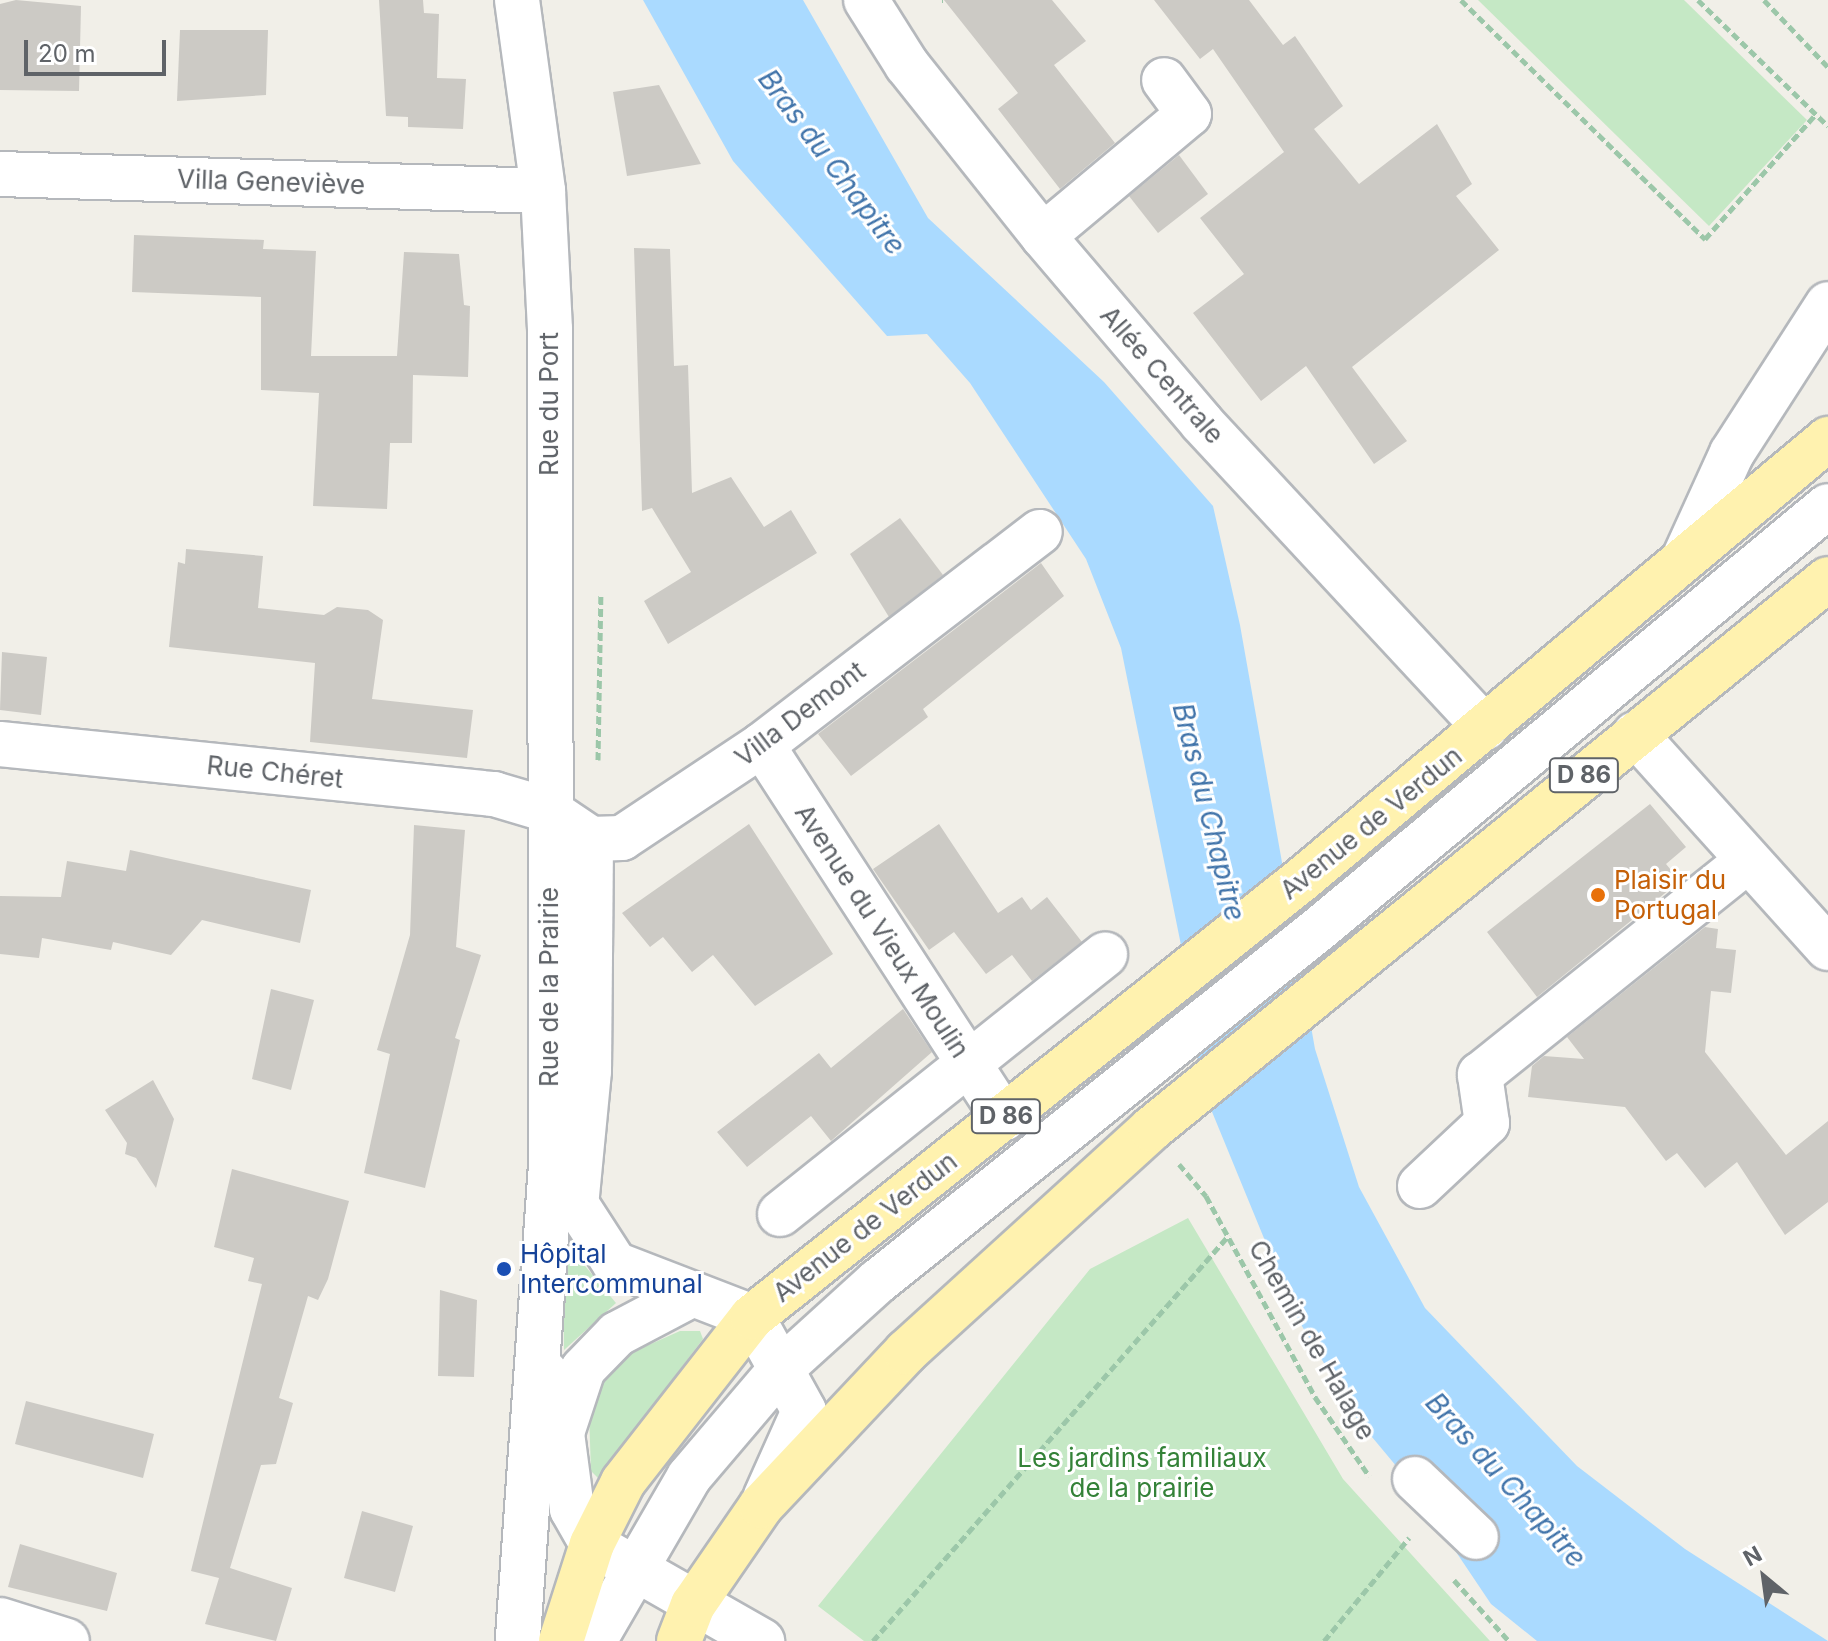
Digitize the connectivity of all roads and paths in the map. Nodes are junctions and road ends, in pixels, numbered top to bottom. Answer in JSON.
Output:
{"nodes":[{"id":1,"x":517,"y":0,"type":"edge"},
{"id":2,"x":866,"y":0,"type":"edge"},
{"id":3,"x":1461,"y":0,"type":"edge"},
{"id":4,"x":1698,"y":0,"type":"edge"},
{"id":5,"x":1764,"y":0,"type":"edge"},
{"id":6,"x":1828,"y":67,"type":"edge"},
{"id":7,"x":1164,"y":80,"type":"dead end"},
{"id":8,"x":1816,"y":114,"type":"junction"},
{"id":9,"x":1828,"y":126,"type":"edge"},
{"id":10,"x":0,"y":174,"type":"edge"},
{"id":11,"x":543,"y":191,"type":"junction"},
{"id":12,"x":1043,"y":236,"type":"junction"},
{"id":13,"x":1828,"y":304,"type":"edge"},
{"id":14,"x":1828,"y":439,"type":"edge"},
{"id":15,"x":1828,"y":506,"type":"edge"},
{"id":16,"x":1040,"y":532,"type":"dead end"},
{"id":17,"x":1685,"y":556,"type":"junction"},
{"id":18,"x":1828,"y":579,"type":"edge"},
{"id":19,"x":1485,"y":728,"type":"junction"},
{"id":20,"x":1635,"y":734,"type":"junction"},
{"id":21,"x":0,"y":744,"type":"edge"},
{"id":22,"x":762,"y":745,"type":"junction"},
{"id":23,"x":548,"y":810,"type":"junction"},
{"id":24,"x":591,"y":839,"type":"junction"},
{"id":25,"x":1747,"y":861,"type":"junction"},
{"id":26,"x":1827,"y":946,"type":"edge"},
{"id":27,"x":1105,"y":955,"type":"dead end"},
{"id":28,"x":968,"y":1064,"type":"junction"},
{"id":29,"x":1004,"y":1118,"type":"junction"},
{"id":30,"x":1179,"y":1164,"type":"dead end"},
{"id":31,"x":551,"y":1165,"type":"junction"},
{"id":32,"x":1420,"y":1186,"type":"dead end"},
{"id":33,"x":576,"y":1206,"type":"junction"},
{"id":34,"x":780,"y":1214,"type":"dead end"},
{"id":35,"x":1229,"y":1235,"type":"junction"},
{"id":36,"x":689,"y":1296,"type":"junction"},
{"id":37,"x":752,"y":1317,"type":"junction"},
{"id":38,"x":536,"y":1339,"type":"junction"},
{"id":39,"x":781,"y":1369,"type":"junction"},
{"id":40,"x":562,"y":1433,"type":"junction"},
{"id":41,"x":1415,"y":1479,"type":"dead end"},
{"id":42,"x":1372,"y":1482,"type":"dead end"},
{"id":43,"x":761,"y":1506,"type":"junction"},
{"id":44,"x":1408,"y":1528,"type":"dead end"},
{"id":45,"x":1413,"y":1535,"type":"junction"},
{"id":46,"x":1476,"y":1537,"type":"dead end"},
{"id":47,"x":592,"y":1544,"type":"junction"},
{"id":48,"x":1423,"y":1546,"type":"dead end"},
{"id":49,"x":1444,"y":1569,"type":"dead end"},
{"id":50,"x":633,"y":1580,"type":"junction"},
{"id":51,"x":0,"y":1620,"type":"edge"},
{"id":52,"x":686,"y":1623,"type":"edge"},
{"id":53,"x":67,"y":1641,"type":"edge"},
{"id":54,"x":518,"y":1641,"type":"edge"},
{"id":55,"x":561,"y":1641,"type":"edge"},
{"id":56,"x":594,"y":1641,"type":"edge"},
{"id":57,"x":625,"y":1641,"type":"edge"},
{"id":58,"x":762,"y":1641,"type":"edge"},
{"id":59,"x":873,"y":1641,"type":"edge"},
{"id":60,"x":1324,"y":1641,"type":"edge"},
{"id":61,"x":1509,"y":1641,"type":"edge"}],
"edges":[{"from":1,"to":11,"type":"street","name":"Rue du Port"},
{"from":2,"to":12,"type":"street","name":"Allée Centrale"},
{"from":3,"to":8,"type":"path"},
{"from":4,"to":8,"type":"path"},
{"from":5,"to":6,"type":"path"},
{"from":7,"to":12,"type":"street"},
{"from":8,"to":9,"type":"path"},
{"from":10,"to":11,"type":"street","name":"Villa Geneviève"},
{"from":11,"to":23,"type":"street","name":"Rue du Port"},
{"from":12,"to":19,"type":"street","name":"Allée Centrale"},
{"from":13,"to":17,"type":"street"},
{"from":14,"to":17,"type":"main road","name":"Avenue de Verdun","number":"D 86"},
{"from":15,"to":39,"type":"street","name":"Avenue de Verdun","number":"D 86"},
{"from":16,"to":22,"type":"street","name":"Villa Demont"},
{"from":17,"to":19,"type":"main road","name":"Avenue de Verdun","number":"D 86"},
{"from":18,"to":20,"type":"main road","number":"D 86"},
{"from":19,"to":29,"type":"main road","name":"Avenue de Verdun","number":"D 86"},
{"from":20,"to":25,"type":"street"},
{"from":20,"to":43,"type":"main road","number":"D 86"},
{"from":21,"to":23,"type":"street","name":"Rue Chéret"},
{"from":22,"to":24,"type":"street","name":"Villa Demont"},
{"from":22,"to":28,"type":"street","name":"Avenue du Vieux Moulin"},
{"from":23,"to":24,"type":"street"},
{"from":23,"to":31,"type":"street","name":"Rue de la Prairie"},
{"from":24,"to":33,"type":"street"},
{"from":25,"to":26,"type":"street"},
{"from":25,"to":32,"type":"street"},
{"from":27,"to":28,"type":"street"},
{"from":28,"to":29,"type":"street","name":"Avenue du Vieux Moulin"},
{"from":28,"to":34,"type":"street"},
{"from":29,"to":37,"type":"main road","name":"Avenue de Verdun","number":"D 86"},
{"from":30,"to":35,"type":"path","name":"Chemin de Halage"},
{"from":31,"to":33,"type":"street"},
{"from":31,"to":38,"type":"street"},
{"from":33,"to":36,"type":"street"},
{"from":35,"to":42,"type":"path","name":"Chemin de Halage"},
{"from":35,"to":59,"type":"path"},
{"from":36,"to":37,"type":"street"},
{"from":36,"to":40,"type":"street"},
{"from":37,"to":39,"type":"street"},
{"from":37,"to":47,"type":"main road","name":"Avenue de Verdun","number":"D 86"},
{"from":38,"to":40,"type":"street"},
{"from":38,"to":54,"type":"street"},
{"from":39,"to":43,"type":"street"},
{"from":39,"to":50,"type":"street","name":"Avenue de Verdun"},
{"from":40,"to":47,"type":"street"},
{"from":41,"to":46,"type":"street"},
{"from":43,"to":52,"type":"main road","number":"D 86"},
{"from":44,"to":45,"type":"path"},
{"from":45,"to":48,"type":"path"},
{"from":45,"to":60,"type":"path"},
{"from":47,"to":50,"type":"street"},
{"from":47,"to":55,"type":"main road","name":"Avenue de Verdun","number":"D 86"},
{"from":49,"to":61,"type":"path"},
{"from":50,"to":52,"type":"street"},
{"from":50,"to":56,"type":"street","name":"Avenue de Verdun"},
{"from":50,"to":57,"type":"street","name":"Avenue de Verdun"},
{"from":51,"to":53,"type":"street"},
{"from":52,"to":58,"type":"street"}]}
